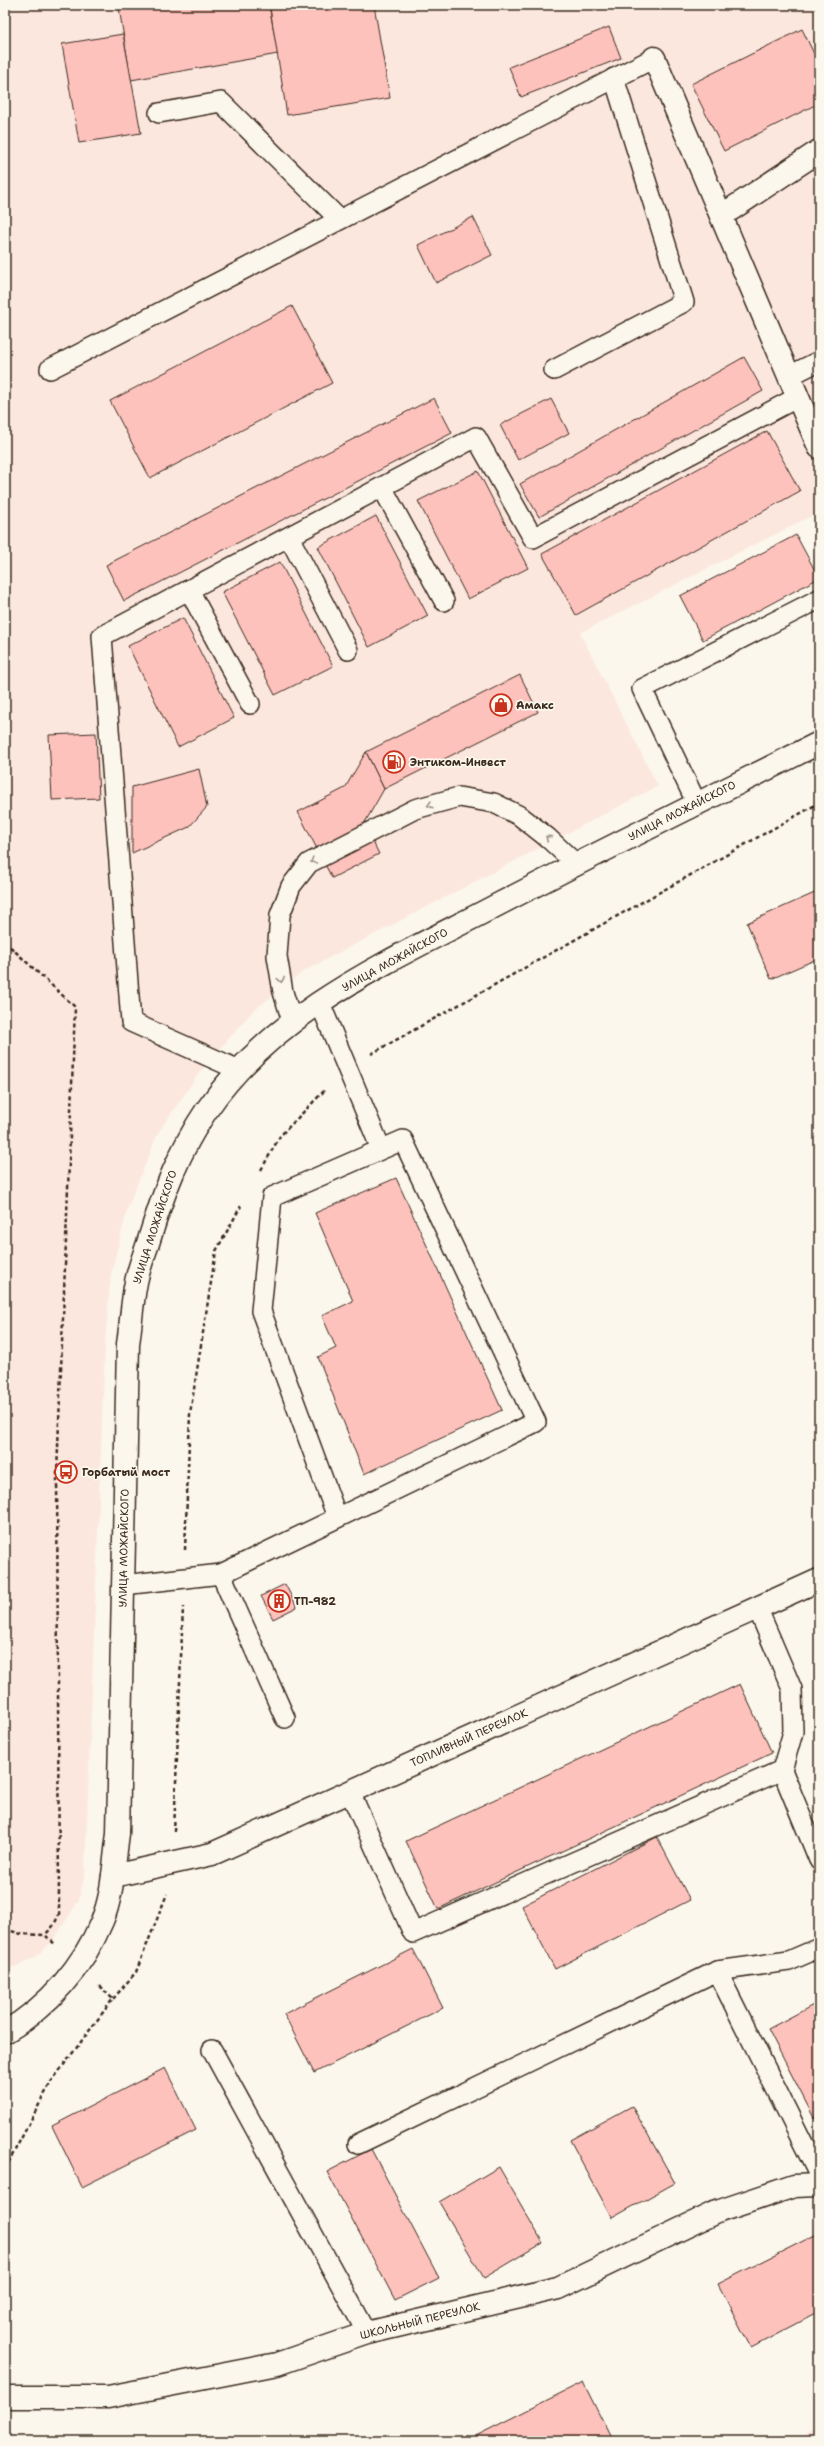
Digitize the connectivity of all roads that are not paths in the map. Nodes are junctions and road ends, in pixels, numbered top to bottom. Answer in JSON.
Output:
{"nodes":[{"id":1,"x":654,"y":58,"type":"joint"},
{"id":2,"x":614,"y":78,"type":"junction"},
{"id":3,"x":159,"y":113,"type":"dead end"},
{"id":4,"x":819,"y":151,"type":"edge"},
{"id":5,"x":721,"y":216,"type":"junction"},
{"id":6,"x":340,"y":219,"type":"junction"},
{"id":7,"x":819,"y":361,"type":"edge"},
{"id":8,"x":50,"y":369,"type":"dead end"},
{"id":9,"x":554,"y":370,"type":"dead end"},
{"id":10,"x":789,"y":376,"type":"junction"},
{"id":11,"x":798,"y":397,"type":"junction"},
{"id":12,"x":814,"y":419,"type":"edge"},
{"id":13,"x":819,"y":447,"type":"edge"},
{"id":14,"x":382,"y":487,"type":"junction"},
{"id":15,"x":289,"y":537,"type":"junction"},
{"id":16,"x":189,"y":590,"type":"junction"},
{"id":17,"x":819,"y":599,"type":"edge"},
{"id":18,"x":444,"y":601,"type":"dead end"},
{"id":19,"x":348,"y":650,"type":"dead end"},
{"id":20,"x":250,"y":704,"type":"dead end"},
{"id":21,"x":819,"y":743,"type":"edge"},
{"id":22,"x":697,"y":804,"type":"junction"},
{"id":23,"x":576,"y":864,"type":"junction"},
{"id":24,"x":320,"y":1003,"type":"junction"},
{"id":25,"x":292,"y":1021,"type":"junction"},
{"id":26,"x":239,"y":1070,"type":"junction"},
{"id":27,"x":381,"y":1149,"type":"junction"},
{"id":28,"x":336,"y":1517,"type":"junction"},
{"id":29,"x":221,"y":1574,"type":"junction"},
{"id":30,"x":819,"y":1580,"type":"edge"},
{"id":31,"x":123,"y":1585,"type":"junction"},
{"id":32,"x":757,"y":1607,"type":"junction"},
{"id":33,"x":285,"y":1718,"type":"dead end"},
{"id":34,"x":782,"y":1770,"type":"junction"},
{"id":35,"x":350,"y":1792,"type":"junction"},
{"id":36,"x":819,"y":1860,"type":"edge"},
{"id":37,"x":113,"y":1876,"type":"junction"},
{"id":38,"x":819,"y":1948,"type":"edge"},
{"id":39,"x":717,"y":1971,"type":"junction"},
{"id":40,"x":5,"y":2032,"type":"edge"},
{"id":41,"x":212,"y":2050,"type":"dead end"},
{"id":42,"x":358,"y":2144,"type":"dead end"},
{"id":43,"x":819,"y":2175,"type":"edge"},
{"id":44,"x":819,"y":2184,"type":"edge"},
{"id":45,"x":367,"y":2333,"type":"junction"},
{"id":46,"x":5,"y":2397,"type":"edge"}],
"edges":[{"from":1,"to":2,"type":"lane"},
{"from":1,"to":5,"type":"street"},
{"from":2,"to":6,"type":"lane"},
{"from":2,"to":9,"type":"lane"},
{"from":3,"to":6,"type":"lane"},
{"from":4,"to":5,"type":"street"},
{"from":5,"to":10,"type":"street"},
{"from":6,"to":8,"type":"lane"},
{"from":7,"to":10,"type":"lane"},
{"from":10,"to":11,"type":"street"},
{"from":11,"to":12,"type":"street"},
{"from":11,"to":14,"type":"lane"},
{"from":12,"to":13,"type":"street"},
{"from":14,"to":15,"type":"lane"},
{"from":14,"to":18,"type":"lane"},
{"from":15,"to":16,"type":"lane"},
{"from":15,"to":19,"type":"lane"},
{"from":16,"to":20,"type":"lane"},
{"from":16,"to":26,"type":"lane"},
{"from":17,"to":22,"type":"lane"},
{"from":21,"to":22,"type":"street","name":"УЛИЦА МОЖАЙСКОГО"},
{"from":22,"to":23,"type":"street","name":"УЛИЦА МОЖАЙСКОГО"},
{"from":23,"to":24,"type":"street","name":"УЛИЦА МОЖАЙСКОГО"},
{"from":23,"to":25,"type":"lane","one_way":true},
{"from":24,"to":25,"type":"street","name":"УЛИЦА МОЖАЙСКОГО"},
{"from":24,"to":27,"type":"lane"},
{"from":25,"to":26,"type":"street","name":"УЛИЦА МОЖАЙСКОГО"},
{"from":26,"to":31,"type":"street","name":"УЛИЦА МОЖАЙСКОГО"},
{"from":27,"to":28,"type":"lane"},
{"from":27,"to":28,"type":"lane"},
{"from":28,"to":29,"type":"lane"},
{"from":29,"to":31,"type":"lane"},
{"from":29,"to":33,"type":"lane"},
{"from":30,"to":32,"type":"street","name":"ТОПЛИВНЫЙ ПЕРЕУЛОК"},
{"from":31,"to":37,"type":"street","name":"УЛИЦА МОЖАЙСКОГО"},
{"from":32,"to":34,"type":"lane"},
{"from":32,"to":35,"type":"street","name":"ТОПЛИВНЫЙ ПЕРЕУЛОК"},
{"from":34,"to":35,"type":"lane"},
{"from":34,"to":36,"type":"lane"},
{"from":35,"to":37,"type":"street","name":"ТОПЛИВНЫЙ ПЕРЕУЛОК"},
{"from":37,"to":40,"type":"street","name":"УЛИЦА МОЖАЙСКОГО"},
{"from":38,"to":39,"type":"lane"},
{"from":39,"to":42,"type":"lane"},
{"from":39,"to":43,"type":"lane"},
{"from":41,"to":45,"type":"lane"},
{"from":44,"to":45,"type":"street","name":"ШКОЛЬНЫЙ ПЕРЕУЛОК"},
{"from":45,"to":46,"type":"street","name":"ШКОЛЬНЫЙ ПЕРЕУЛОК"}]}
